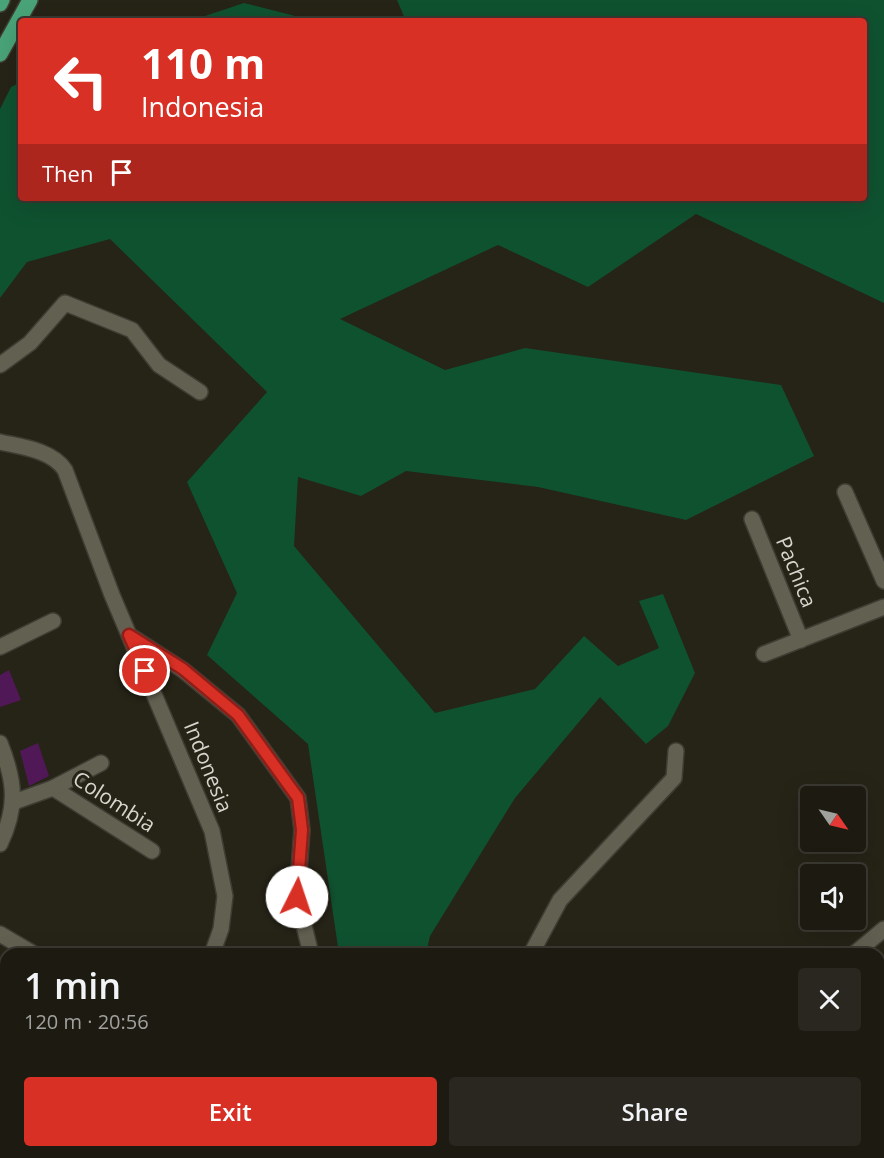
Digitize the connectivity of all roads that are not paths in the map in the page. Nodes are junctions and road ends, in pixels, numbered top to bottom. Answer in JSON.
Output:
{"nodes":[{"id":1,"x":30,"y":0,"type":"edge"},
{"id":2,"x":20,"y":18,"type":"edge"},
{"id":3,"x":18,"y":22,"type":"edge"},
{"id":4,"x":0,"y":54,"type":"edge"},
{"id":5,"x":0,"y":365,"type":"edge"},
{"id":6,"x":200,"y":392,"type":"dead end"},
{"id":7,"x":0,"y":442,"type":"edge"},
{"id":8,"x":845,"y":492,"type":"dead end"},
{"id":9,"x":752,"y":519,"type":"dead end"},
{"id":10,"x":884,"y":581,"type":"edge"},
{"id":11,"x":884,"y":607,"type":"edge"},
{"id":12,"x":53,"y":621,"type":"dead end"},
{"id":13,"x":129,"y":635,"type":"junction"},
{"id":14,"x":801,"y":640,"type":"junction"},
{"id":15,"x":0,"y":647,"type":"edge"},
{"id":16,"x":764,"y":654,"type":"dead end"},
{"id":17,"x":0,"y":743,"type":"edge"},
{"id":18,"x":676,"y":751,"type":"dead end"},
{"id":19,"x":101,"y":763,"type":"dead end"},
{"id":20,"x":53,"y":788,"type":"junction"},
{"id":21,"x":14,"y":802,"type":"junction"},
{"id":22,"x":0,"y":844,"type":"edge"},
{"id":23,"x":152,"y":851,"type":"dead end"},
{"id":24,"x":884,"y":929,"type":"edge"},
{"id":25,"x":0,"y":934,"type":"edge"},
{"id":26,"x":24,"y":948,"type":"edge"},
{"id":27,"x":214,"y":948,"type":"edge"},
{"id":28,"x":310,"y":948,"type":"edge"},
{"id":29,"x":534,"y":948,"type":"edge"},
{"id":30,"x":861,"y":948,"type":"edge"}],
"edges":[{"from":1,"to":2,"type":"main road"},
{"from":3,"to":4,"type":"main road"},
{"from":5,"to":6,"type":"street"},
{"from":7,"to":13,"type":"street","name":"Indonesia"},
{"from":8,"to":10,"type":"street"},
{"from":9,"to":14,"type":"street","name":"Pachica"},
{"from":11,"to":14,"type":"street"},
{"from":12,"to":15,"type":"street"},
{"from":13,"to":27,"type":"street","name":"Indonesia"},
{"from":13,"to":28,"type":"street"},
{"from":14,"to":16,"type":"street"},
{"from":17,"to":21,"type":"street"},
{"from":18,"to":29,"type":"street"},
{"from":19,"to":20,"type":"street"},
{"from":20,"to":21,"type":"street"},
{"from":20,"to":23,"type":"street","name":"Colombia"},
{"from":21,"to":22,"type":"street"},
{"from":24,"to":30,"type":"street"},
{"from":25,"to":26,"type":"street"}]}
